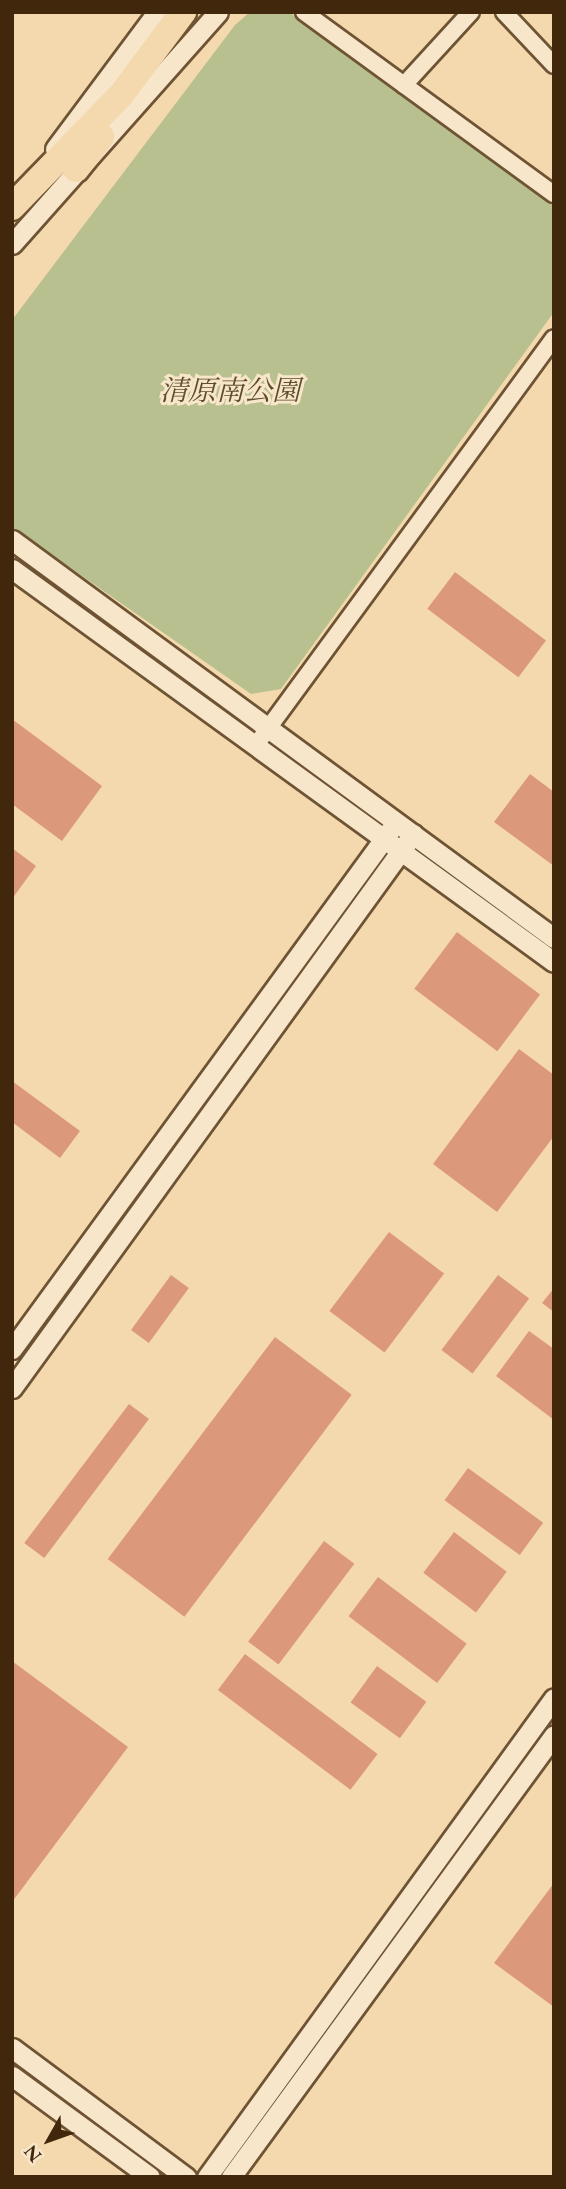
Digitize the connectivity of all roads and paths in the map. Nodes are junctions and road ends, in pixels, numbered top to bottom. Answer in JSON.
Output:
{"nodes":[{"id":1,"x":157,"y":12,"type":"edge"},
{"id":2,"x":183,"y":12,"type":"edge"},
{"id":3,"x":200,"y":12,"type":"edge"},
{"id":4,"x":218,"y":12,"type":"edge"},
{"id":5,"x":304,"y":12,"type":"edge"},
{"id":6,"x":471,"y":12,"type":"edge"},
{"id":7,"x":504,"y":12,"type":"edge"},
{"id":8,"x":554,"y":65,"type":"edge"},
{"id":9,"x":404,"y":85,"type":"junction"},
{"id":10,"x":76,"y":169,"type":"junction"},
{"id":11,"x":554,"y":194,"type":"edge"},
{"id":12,"x":12,"y":206,"type":"edge"},
{"id":13,"x":12,"y":244,"type":"edge"},
{"id":14,"x":554,"y":338,"type":"edge"},
{"id":15,"x":12,"y":540,"type":"edge"},
{"id":16,"x":12,"y":569,"type":"edge"},
{"id":17,"x":268,"y":728,"type":"junction"},
{"id":18,"x":256,"y":745,"type":"junction"},
{"id":19,"x":396,"y":822,"type":"junction"},
{"id":20,"x":413,"y":834,"type":"junction"},
{"id":21,"x":384,"y":838,"type":"junction"},
{"id":22,"x":401,"y":851,"type":"junction"},
{"id":23,"x":554,"y":938,"type":"edge"},
{"id":24,"x":554,"y":962,"type":"edge"},
{"id":25,"x":12,"y":1349,"type":"edge"},
{"id":26,"x":12,"y":1388,"type":"edge"},
{"id":27,"x":554,"y":1698,"type":"edge"},
{"id":28,"x":554,"y":1735,"type":"edge"},
{"id":29,"x":12,"y":2048,"type":"edge"},
{"id":30,"x":12,"y":2076,"type":"edge"},
{"id":31,"x":150,"y":2177,"type":"edge"},
{"id":32,"x":186,"y":2177,"type":"edge"},
{"id":33,"x":207,"y":2177,"type":"edge"},
{"id":34,"x":231,"y":2177,"type":"edge"}],
"edges":[{"from":1,"to":12,"type":"street"},
{"from":2,"to":12,"type":"highway"},
{"from":3,"to":10,"type":"highway"},
{"from":4,"to":10,"type":"street"},
{"from":5,"to":9,"type":"street"},
{"from":6,"to":9,"type":"street"},
{"from":7,"to":8,"type":"street"},
{"from":9,"to":11,"type":"street"},
{"from":10,"to":13,"type":"street"},
{"from":14,"to":17,"type":"street"},
{"from":15,"to":17,"type":"street"},
{"from":16,"to":18,"type":"street"},
{"from":17,"to":18,"type":"street"},
{"from":17,"to":19,"type":"street"},
{"from":18,"to":21,"type":"street"},
{"from":19,"to":20,"type":"street"},
{"from":19,"to":21,"type":"street"},
{"from":20,"to":22,"type":"street"},
{"from":20,"to":23,"type":"street"},
{"from":21,"to":22,"type":"street"},
{"from":21,"to":25,"type":"street"},
{"from":22,"to":24,"type":"street"},
{"from":22,"to":26,"type":"street"},
{"from":27,"to":33,"type":"street"},
{"from":28,"to":34,"type":"street"},
{"from":29,"to":32,"type":"street"},
{"from":30,"to":31,"type":"street"}]}
